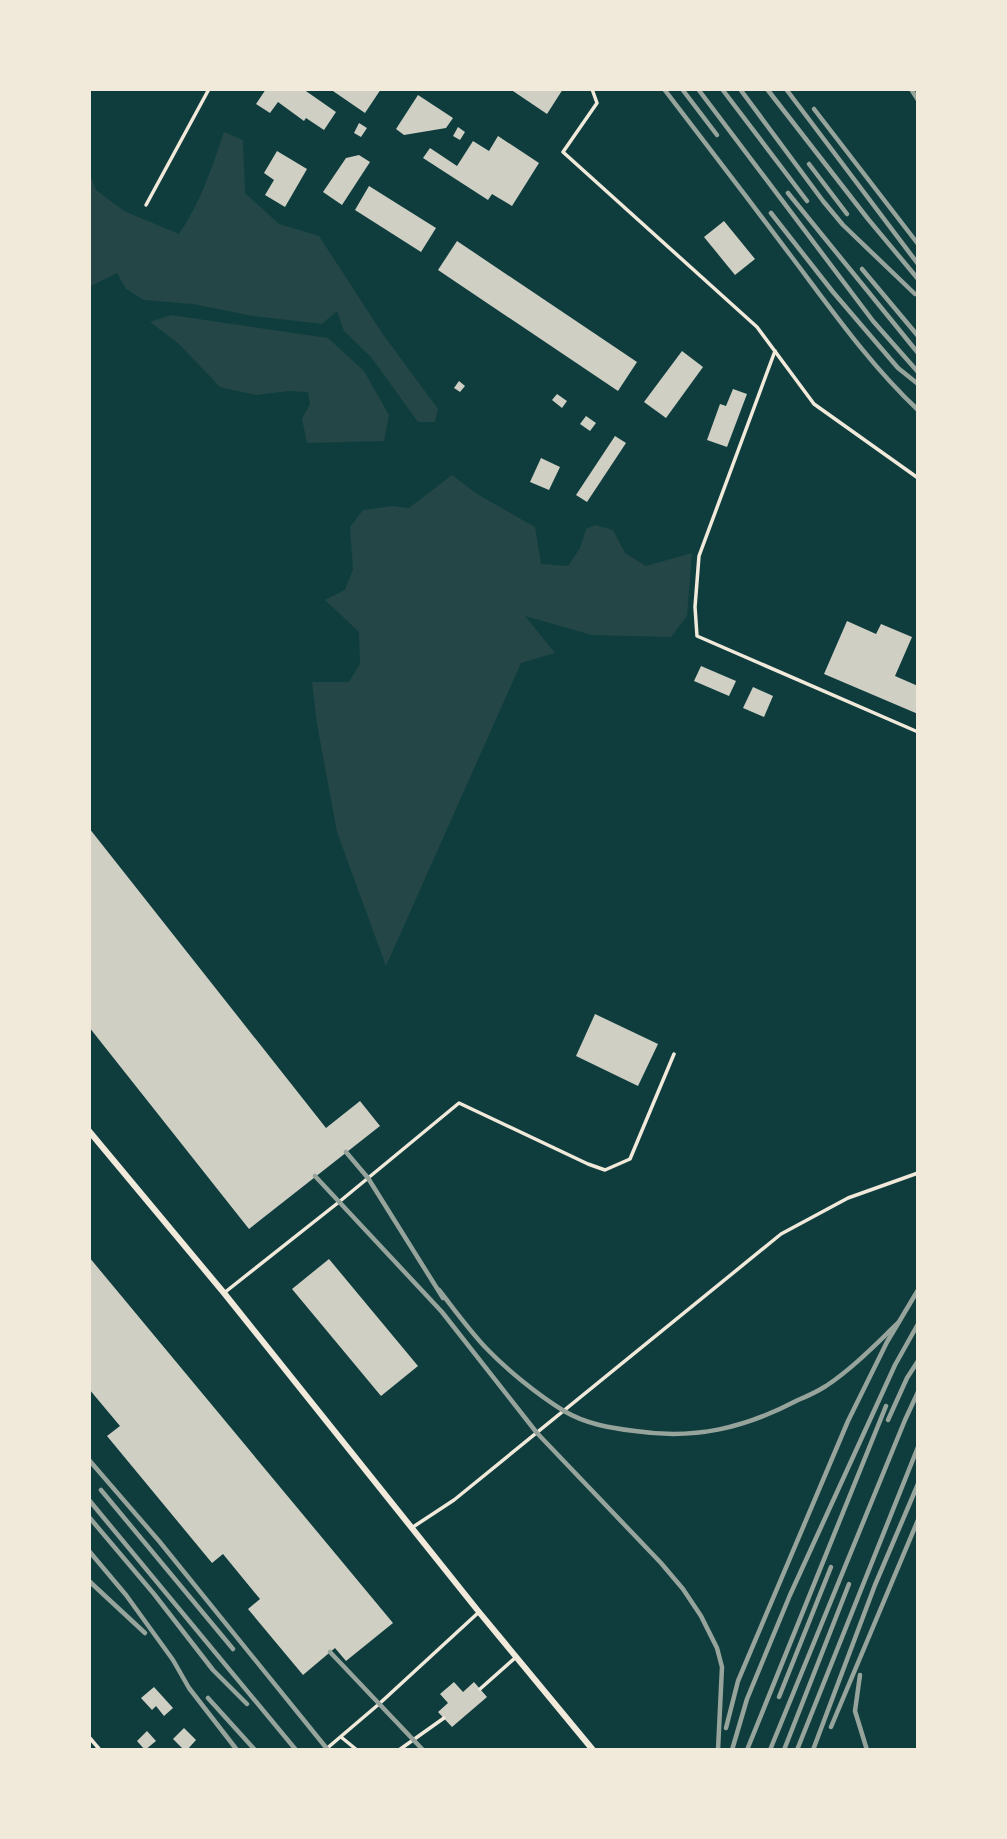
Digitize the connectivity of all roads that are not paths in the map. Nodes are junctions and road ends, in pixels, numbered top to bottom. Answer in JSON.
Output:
{"nodes":[{"id":1,"x":209,"y":89,"type":"edge"},
{"id":2,"x":592,"y":89,"type":"edge"},
{"id":3,"x":146,"y":205,"type":"dead end"},
{"id":4,"x":775,"y":351,"type":"junction"},
{"id":5,"x":918,"y":478,"type":"edge"},
{"id":6,"x":918,"y":732,"type":"edge"},
{"id":7,"x":674,"y":1054,"type":"dead end"},
{"id":8,"x":89,"y":1131,"type":"edge"},
{"id":9,"x":918,"y":1173,"type":"edge"},
{"id":10,"x":224,"y":1293,"type":"junction"},
{"id":11,"x":412,"y":1527,"type":"junction"},
{"id":12,"x":479,"y":1612,"type":"junction"},
{"id":13,"x":517,"y":1656,"type":"junction"},
{"id":14,"x":480,"y":1689,"type":"dead end"},
{"id":15,"x":444,"y":1718,"type":"dead end"},
{"id":16,"x":89,"y":1737,"type":"edge"},
{"id":17,"x":341,"y":1737,"type":"junction"},
{"id":18,"x":100,"y":1750,"type":"edge"},
{"id":19,"x":325,"y":1750,"type":"edge"},
{"id":20,"x":357,"y":1750,"type":"edge"},
{"id":21,"x":399,"y":1750,"type":"edge"},
{"id":22,"x":593,"y":1750,"type":"edge"}],
"edges":[{"from":1,"to":3,"type":"lane"},
{"from":2,"to":4,"type":"lane"},
{"from":4,"to":5,"type":"lane"},
{"from":4,"to":6,"type":"lane"},
{"from":7,"to":10,"type":"lane"},
{"from":8,"to":10,"type":"street"},
{"from":9,"to":11,"type":"lane"},
{"from":10,"to":11,"type":"street"},
{"from":11,"to":12,"type":"street"},
{"from":12,"to":13,"type":"street"},
{"from":12,"to":17,"type":"lane"},
{"from":13,"to":14,"type":"lane"},
{"from":13,"to":22,"type":"street"},
{"from":15,"to":21,"type":"lane"},
{"from":16,"to":18,"type":"lane"},
{"from":17,"to":19,"type":"lane"},
{"from":17,"to":20,"type":"lane"}]}
